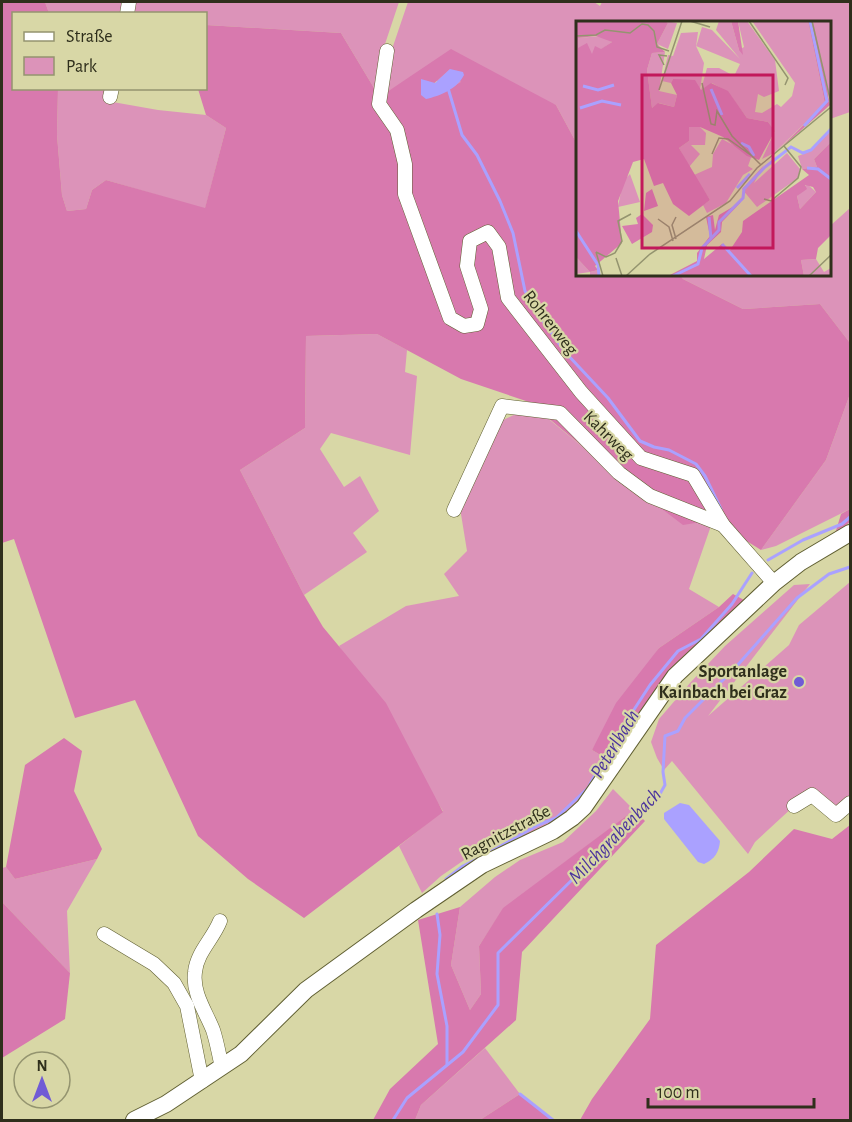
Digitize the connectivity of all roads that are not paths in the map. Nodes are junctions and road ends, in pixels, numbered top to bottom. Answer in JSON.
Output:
{"nodes":[{"id":1,"x":387,"y":51,"type":"dead end"},
{"id":2,"x":453,"y":510,"type":"dead end"},
{"id":3,"x":723,"y":525,"type":"junction"},
{"id":4,"x":850,"y":533,"type":"edge"},
{"id":5,"x":774,"y":583,"type":"junction"},
{"id":6,"x":850,"y":803,"type":"edge"},
{"id":7,"x":795,"y":806,"type":"dead end"},
{"id":8,"x":220,"y":921,"type":"dead end"},
{"id":9,"x":104,"y":934,"type":"dead end"},
{"id":10,"x":222,"y":1067,"type":"junction"},
{"id":11,"x":202,"y":1081,"type":"junction"},
{"id":12,"x":134,"y":1120,"type":"edge"}],
"edges":[{"from":1,"to":3,"type":"street","name":"Rohrerweg"},
{"from":2,"to":3,"type":"street","name":"Kahrweg"},
{"from":3,"to":5,"type":"street","name":"Rohrerweg"},
{"from":4,"to":5,"type":"main road","name":"Ragnitzstraße"},
{"from":5,"to":10,"type":"main road","name":"Ragnitzstraße"},
{"from":6,"to":7,"type":"street"},
{"from":8,"to":10,"type":"street"},
{"from":9,"to":11,"type":"street"},
{"from":10,"to":11,"type":"main road","name":"Ragnitzstraße"},
{"from":11,"to":12,"type":"main road","name":"Ragnitzstraße"}]}
